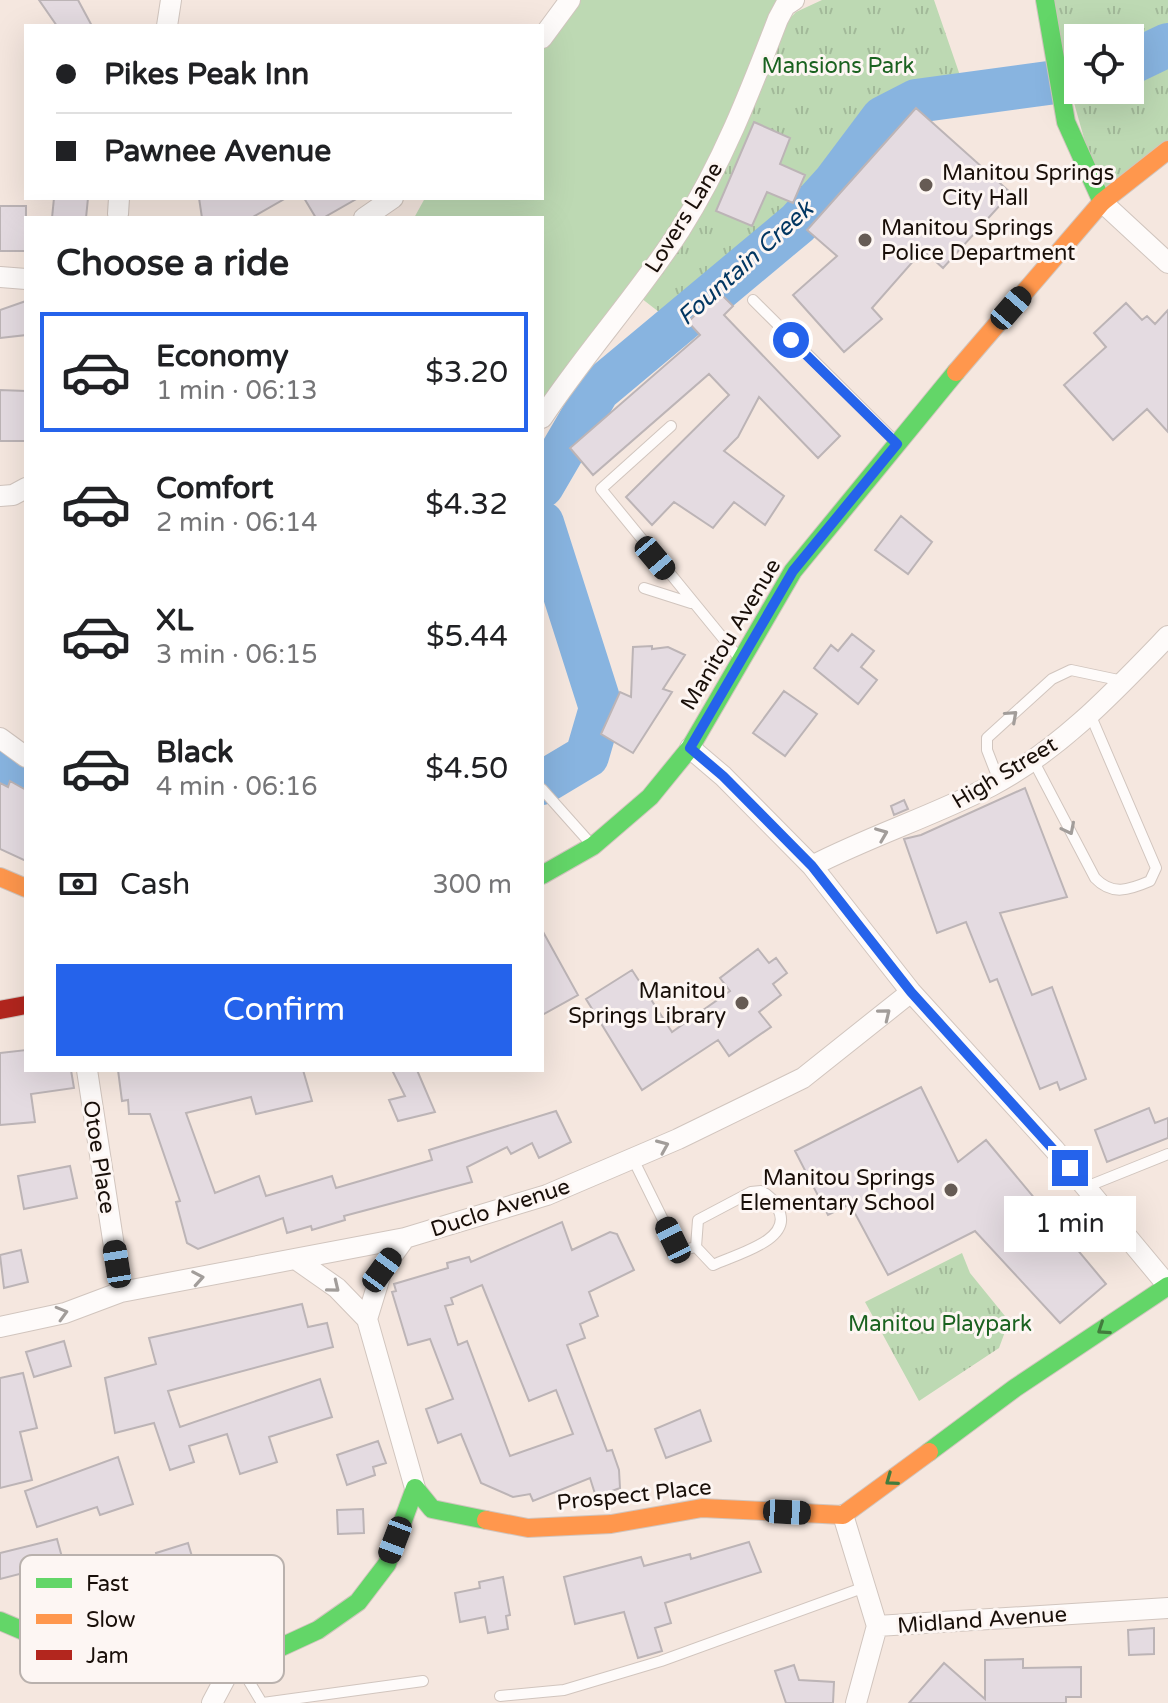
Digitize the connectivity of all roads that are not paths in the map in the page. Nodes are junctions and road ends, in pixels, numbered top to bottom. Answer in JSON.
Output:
{"nodes":[{"id":1,"x":171,"y":0,"type":"edge"},
{"id":2,"x":570,"y":0,"type":"edge"},
{"id":3,"x":794,"y":0,"type":"edge"},
{"id":4,"x":1045,"y":0,"type":"edge"},
{"id":5,"x":167,"y":24,"type":"edge"},
{"id":6,"x":544,"y":35,"type":"edge"},
{"id":7,"x":1168,"y":150,"type":"edge"},
{"id":8,"x":390,"y":200,"type":"edge"},
{"id":9,"x":1102,"y":202,"type":"junction"},
{"id":10,"x":367,"y":216,"type":"edge"},
{"id":11,"x":1168,"y":263,"type":"edge"},
{"id":12,"x":0,"y":277,"type":"edge"},
{"id":13,"x":24,"y":279,"type":"edge"},
{"id":14,"x":753,"y":300,"type":"dead end"},
{"id":15,"x":544,"y":415,"type":"edge"},
{"id":16,"x":671,"y":426,"type":"dead end"},
{"id":17,"x":897,"y":444,"type":"junction"},
{"id":18,"x":24,"y":489,"type":"edge"},
{"id":19,"x":0,"y":496,"type":"edge"},
{"id":20,"x":644,"y":588,"type":"dead end"},
{"id":21,"x":694,"y":604,"type":"junction"},
{"id":22,"x":1168,"y":636,"type":"edge"},
{"id":23,"x":741,"y":661,"type":"junction"},
{"id":24,"x":1124,"y":681,"type":"junction"},
{"id":25,"x":1090,"y":714,"type":"junction"},
{"id":26,"x":0,"y":738,"type":"edge"},
{"id":27,"x":690,"y":748,"type":"junction"},
{"id":28,"x":24,"y":756,"type":"edge"},
{"id":29,"x":1033,"y":760,"type":"junction"},
{"id":30,"x":999,"y":781,"type":"junction"},
{"id":31,"x":544,"y":791,"type":"edge"},
{"id":32,"x":593,"y":846,"type":"junction"},
{"id":33,"x":812,"y":866,"type":"junction"},
{"id":34,"x":544,"y":874,"type":"edge"},
{"id":35,"x":0,"y":877,"type":"edge"},
{"id":36,"x":24,"y":887,"type":"edge"},
{"id":37,"x":911,"y":992,"type":"junction"},
{"id":38,"x":24,"y":1005,"type":"edge"},
{"id":39,"x":0,"y":1010,"type":"edge"},
{"id":40,"x":87,"y":1072,"type":"edge"},
{"id":41,"x":1168,"y":1154,"type":"edge"},
{"id":42,"x":633,"y":1159,"type":"junction"},
{"id":43,"x":1086,"y":1187,"type":"junction"},
{"id":44,"x":405,"y":1238,"type":"junction"},
{"id":45,"x":696,"y":1247,"type":"junction"},
{"id":46,"x":297,"y":1260,"type":"junction"},
{"id":47,"x":1168,"y":1286,"type":"edge"},
{"id":48,"x":121,"y":1292,"type":"junction"},
{"id":49,"x":367,"y":1319,"type":"junction"},
{"id":50,"x":0,"y":1327,"type":"edge"},
{"id":51,"x":415,"y":1488,"type":"junction"},
{"id":52,"x":843,"y":1515,"type":"junction"},
{"id":53,"x":865,"y":1587,"type":"junction"},
{"id":54,"x":1168,"y":1608,"type":"edge"},
{"id":55,"x":0,"y":1621,"type":"edge"},
{"id":56,"x":877,"y":1626,"type":"junction"},
{"id":57,"x":20,"y":1629,"type":"edge"},
{"id":58,"x":284,"y":1646,"type":"edge"},
{"id":59,"x":423,"y":1681,"type":"dead end"},
{"id":60,"x":225,"y":1683,"type":"edge"},
{"id":61,"x":246,"y":1683,"type":"edge"},
{"id":62,"x":500,"y":1696,"type":"dead end"},
{"id":63,"x":212,"y":1703,"type":"edge"},
{"id":64,"x":262,"y":1703,"type":"edge"},
{"id":65,"x":856,"y":1703,"type":"edge"}],
"edges":[{"from":1,"to":5,"type":"street"},
{"from":2,"to":6,"type":"street"},
{"from":3,"to":15,"type":"street","name":"Lovers Lane"},
{"from":4,"to":9,"type":"street"},
{"from":7,"to":9,"type":"street","name":"Manitou Avenue"},
{"from":8,"to":10,"type":"street"},
{"from":9,"to":11,"type":"street"},
{"from":9,"to":17,"type":"street","name":"Manitou Avenue"},
{"from":12,"to":13,"type":"street"},
{"from":14,"to":17,"type":"lane"},
{"from":16,"to":21,"type":"lane"},
{"from":17,"to":23,"type":"street","name":"Manitou Avenue"},
{"from":18,"to":19,"type":"street"},
{"from":20,"to":21,"type":"lane"},
{"from":21,"to":23,"type":"lane"},
{"from":22,"to":24,"type":"street","name":"High Street"},
{"from":23,"to":27,"type":"street","name":"Manitou Avenue"},
{"from":24,"to":25,"type":"street","name":"High Street"},
{"from":30,"to":24,"type":"lane","one_way":true},
{"from":25,"to":29,"type":"street","name":"High Street"},
{"from":29,"to":25,"type":"lane","one_way":true},
{"from":26,"to":28,"type":"street"},
{"from":27,"to":32,"type":"street","name":"Manitou Avenue"},
{"from":27,"to":33,"type":"street"},
{"from":29,"to":30,"type":"street","name":"High Street"},
{"from":33,"to":30,"type":"street","name":"High Street","one_way":true},
{"from":31,"to":32,"type":"lane"},
{"from":32,"to":34,"type":"street","name":"Manitou Avenue"},
{"from":33,"to":37,"type":"street"},
{"from":35,"to":36,"type":"street"},
{"from":42,"to":37,"type":"street","name":"Duclo Avenue","one_way":true},
{"from":37,"to":43,"type":"street"},
{"from":38,"to":39,"type":"street"},
{"from":40,"to":48,"type":"street","name":"Otoe Place"},
{"from":41,"to":43,"type":"lane"},
{"from":42,"to":44,"type":"street","name":"Duclo Avenue"},
{"from":42,"to":45,"type":"lane"},
{"from":43,"to":47,"type":"street"},
{"from":44,"to":46,"type":"street","name":"Duclo Avenue"},
{"from":44,"to":49,"type":"street"},
{"from":45,"to":45,"type":"lane"},
{"from":48,"to":46,"type":"street","name":"Duclo Avenue","one_way":true},
{"from":46,"to":49,"type":"street","one_way":true},
{"from":47,"to":52,"type":"street","one_way":true},
{"from":50,"to":48,"type":"street","name":"Duclo Avenue","one_way":true},
{"from":49,"to":51,"type":"street"},
{"from":51,"to":52,"type":"street","name":"Prospect Place"},
{"from":51,"to":58,"type":"street"},
{"from":52,"to":53,"type":"street"},
{"from":53,"to":56,"type":"street"},
{"from":53,"to":62,"type":"lane"},
{"from":54,"to":56,"type":"street","name":"Midland Avenue"},
{"from":55,"to":57,"type":"street"},
{"from":56,"to":65,"type":"street","name":"Midland Avenue"},
{"from":59,"to":64,"type":"lane"},
{"from":60,"to":63,"type":"street"},
{"from":61,"to":64,"type":"lane"}]}
